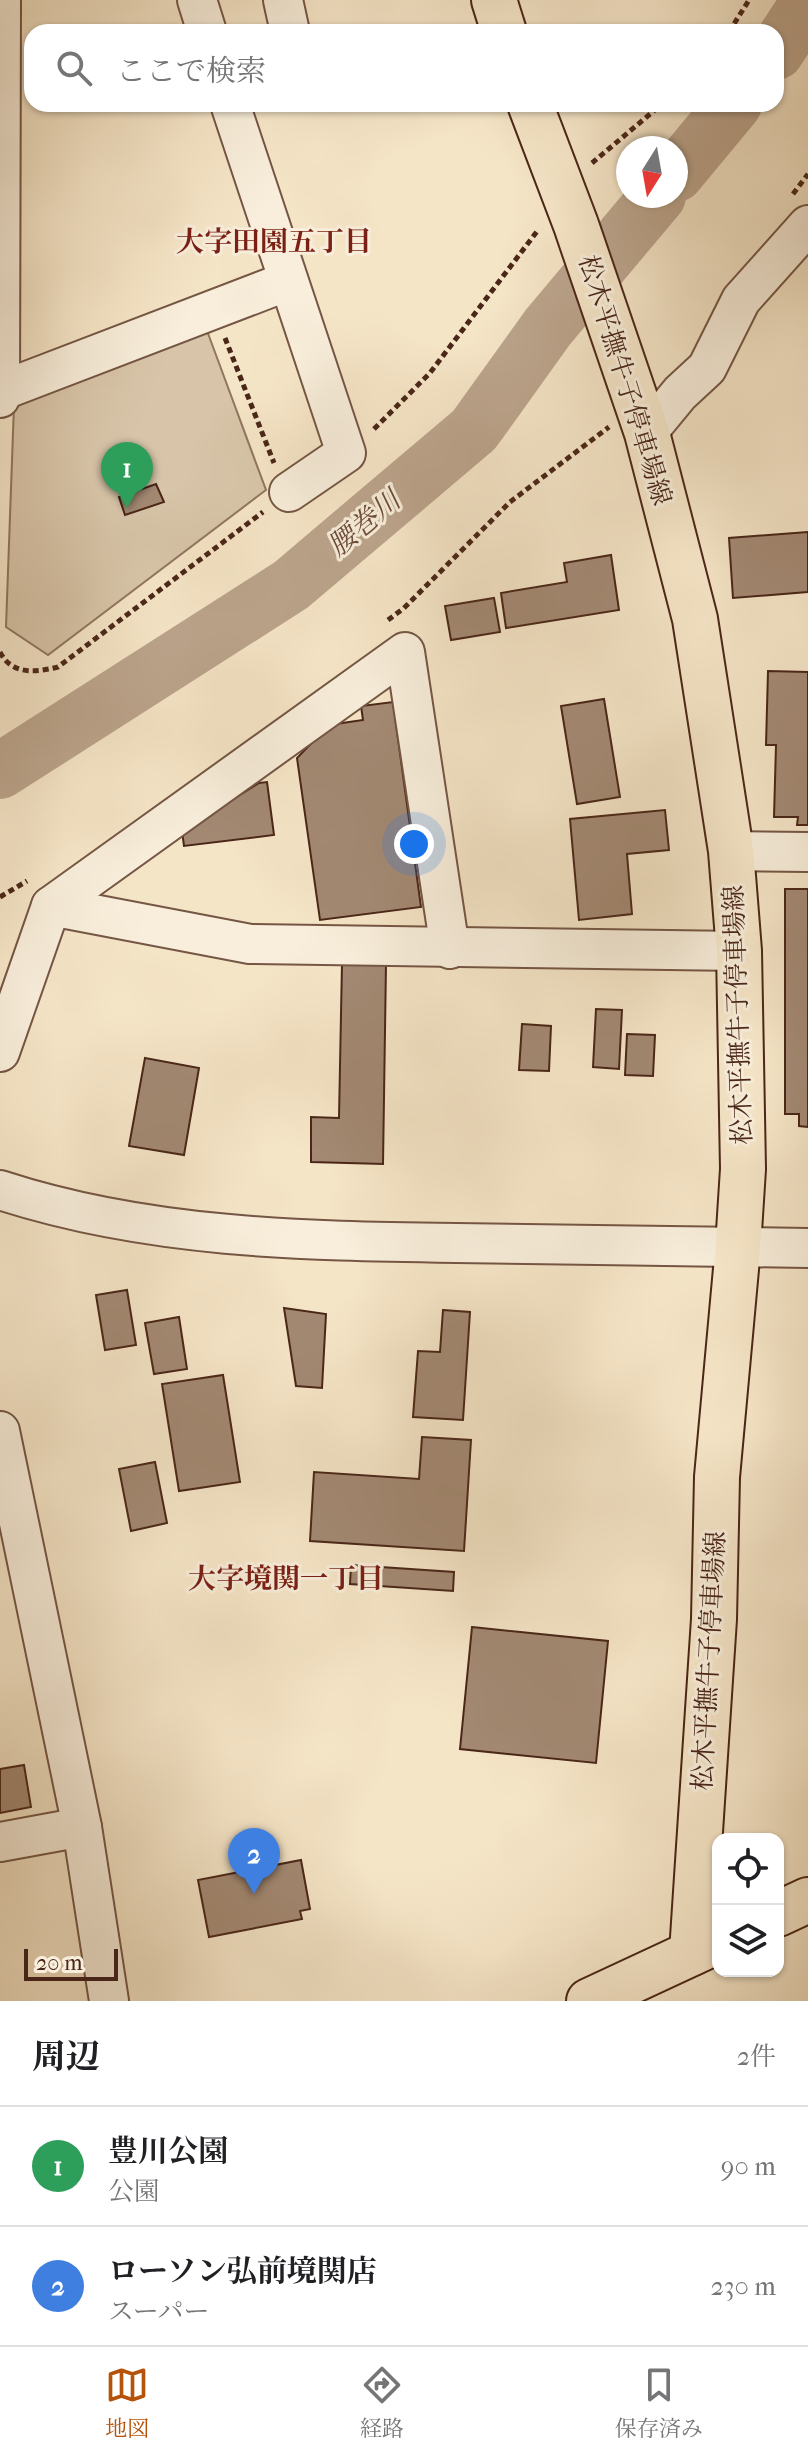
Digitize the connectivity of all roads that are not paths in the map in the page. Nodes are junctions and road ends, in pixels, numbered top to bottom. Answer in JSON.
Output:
{"nodes":[{"id":1,"x":1,"y":0,"type":"edge"},
{"id":2,"x":197,"y":0,"type":"edge"},
{"id":3,"x":283,"y":0,"type":"edge"},
{"id":4,"x":494,"y":0,"type":"edge"},
{"id":5,"x":204,"y":24,"type":"edge"},
{"id":6,"x":288,"y":24,"type":"edge"},
{"id":7,"x":502,"y":24,"type":"edge"},
{"id":8,"x":233,"y":112,"type":"edge"},
{"id":9,"x":533,"y":112,"type":"edge"},
{"id":10,"x":808,"y":225,"type":"edge"},
{"id":11,"x":288,"y":281,"type":"junction"},
{"id":12,"x":1,"y":391,"type":"edge"},
{"id":13,"x":0,"y":398,"type":"edge"},
{"id":14,"x":642,"y":419,"type":"junction"},
{"id":15,"x":279,"y":492,"type":"road end"},
{"id":16,"x":731,"y":851,"type":"junction"},
{"id":17,"x":808,"y":852,"type":"edge"},
{"id":18,"x":44,"y":890,"type":"junction"},
{"id":19,"x":450,"y":949,"type":"junction"},
{"id":20,"x":739,"y":951,"type":"junction"},
{"id":21,"x":0,"y":1052,"type":"edge"},
{"id":22,"x":0,"y":1190,"type":"edge"},
{"id":23,"x":738,"y":1247,"type":"junction"},
{"id":24,"x":808,"y":1248,"type":"edge"},
{"id":25,"x":0,"y":1431,"type":"edge"},
{"id":26,"x":8,"y":1505,"type":"edge"},
{"id":27,"x":82,"y":1827,"type":"junction"},
{"id":28,"x":0,"y":1842,"type":"edge"},
{"id":29,"x":808,"y":1900,"type":"edge"},
{"id":30,"x":784,"y":1911,"type":"edge"},
{"id":31,"x":705,"y":1947,"type":"edge"},
{"id":32,"x":109,"y":2001,"type":"edge"},
{"id":33,"x":589,"y":2001,"type":"edge"}],
"edges":[{"from":1,"to":12,"type":"street"},
{"from":2,"to":5,"type":"street"},
{"from":3,"to":6,"type":"street"},
{"from":4,"to":7,"type":"main road"},
{"from":8,"to":11,"type":"street"},
{"from":9,"to":14,"type":"main road","name":"松木平撫牛子停車場線"},
{"from":10,"to":14,"type":"street"},
{"from":11,"to":12,"type":"street"},
{"from":11,"to":15,"type":"street"},
{"from":12,"to":13,"type":"street"},
{"from":14,"to":16,"type":"main road","name":"松木平撫牛子停車場線"},
{"from":16,"to":17,"type":"street"},
{"from":16,"to":20,"type":"main road","name":"松木平撫牛子停車場線"},
{"from":18,"to":19,"type":"street"},
{"from":18,"to":19,"type":"street"},
{"from":18,"to":21,"type":"street"},
{"from":19,"to":20,"type":"street"},
{"from":20,"to":23,"type":"main road","name":"松木平撫牛子停車場線"},
{"from":22,"to":23,"type":"street"},
{"from":23,"to":24,"type":"street"},
{"from":23,"to":31,"type":"main road","name":"松木平撫牛子停車場線"},
{"from":25,"to":26,"type":"street"},
{"from":26,"to":27,"type":"street"},
{"from":27,"to":28,"type":"street"},
{"from":27,"to":32,"type":"street"},
{"from":29,"to":30,"type":"main road"},
{"from":31,"to":33,"type":"main road"}]}
